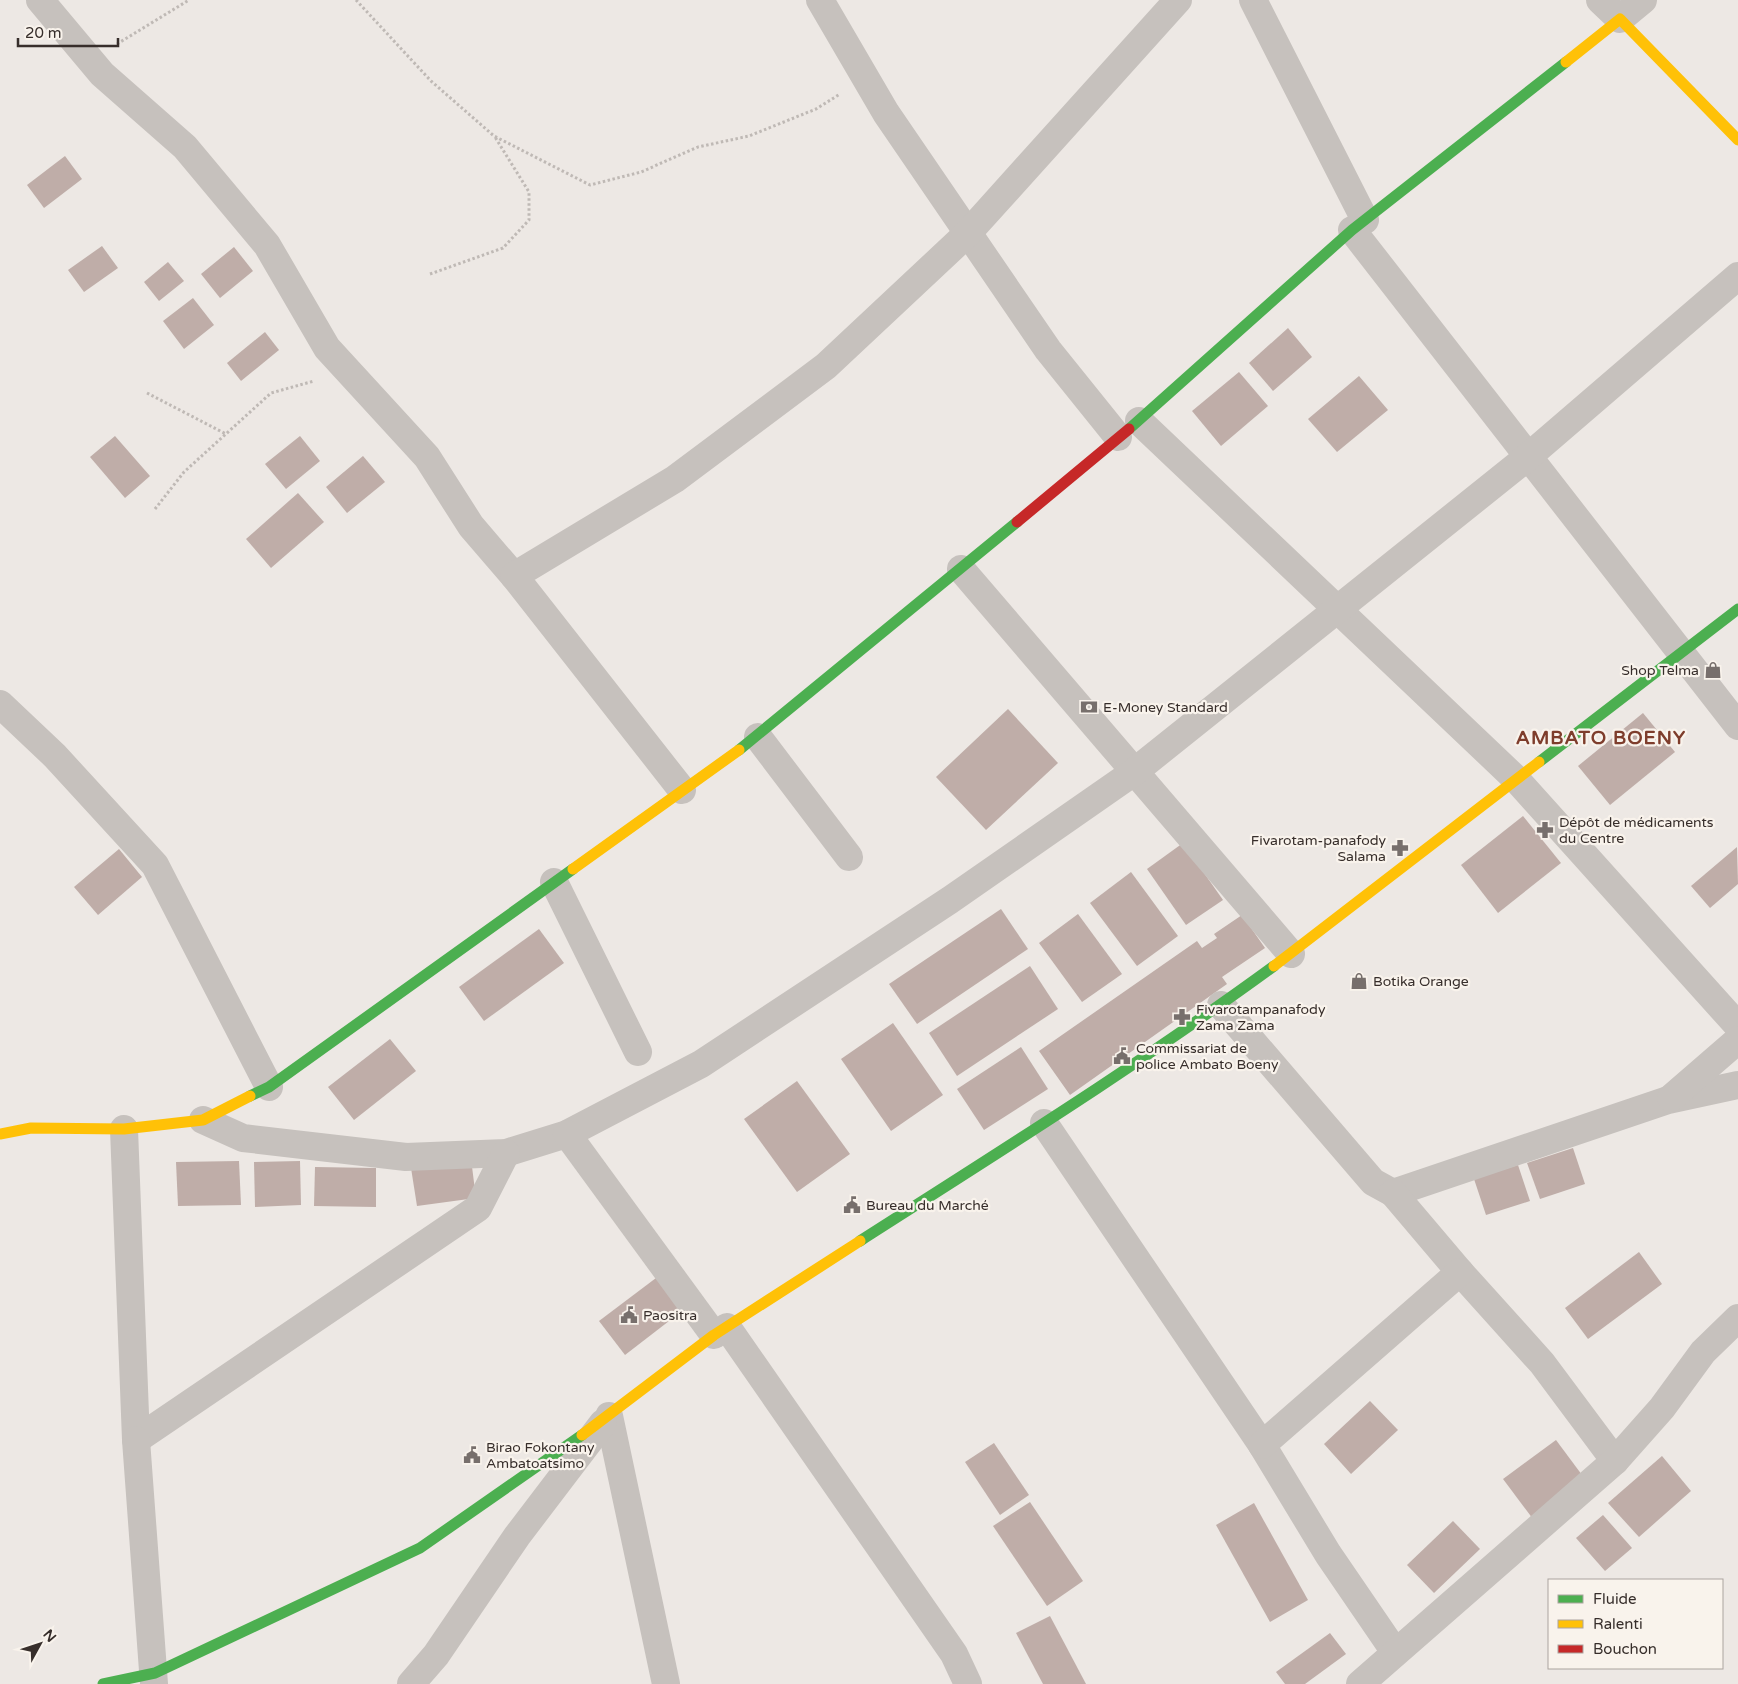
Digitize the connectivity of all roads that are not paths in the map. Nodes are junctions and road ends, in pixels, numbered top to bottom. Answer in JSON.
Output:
{"nodes":[{"id":1,"x":40,"y":0,"type":"edge"},
{"id":2,"x":820,"y":0,"type":"edge"},
{"id":3,"x":1178,"y":0,"type":"edge"},
{"id":4,"x":1253,"y":0,"type":"edge"},
{"id":5,"x":1600,"y":0,"type":"edge"},
{"id":6,"x":1644,"y":0,"type":"edge"},
{"id":7,"x":1620,"y":19,"type":"junction"},
{"id":8,"x":1738,"y":140,"type":"edge"},
{"id":9,"x":1358,"y":225,"type":"junction"},
{"id":10,"x":968,"y":233,"type":"junction"},
{"id":11,"x":1738,"y":276,"type":"edge"},
{"id":12,"x":1139,"y":421,"type":"junction"},
{"id":13,"x":1118,"y":438,"type":"junction"},
{"id":14,"x":1529,"y":456,"type":"junction"},
{"id":15,"x":961,"y":569,"type":"junction"},
{"id":16,"x":514,"y":576,"type":"junction"},
{"id":17,"x":1738,"y":609,"type":"edge"},
{"id":18,"x":1339,"y":610,"type":"junction"},
{"id":19,"x":1680,"y":652,"type":"junction"},
{"id":20,"x":0,"y":704,"type":"edge"},
{"id":21,"x":1738,"y":726,"type":"edge"},
{"id":22,"x":758,"y":737,"type":"junction"},
{"id":23,"x":1134,"y":772,"type":"junction"},
{"id":24,"x":1516,"y":779,"type":"junction"},
{"id":25,"x":682,"y":790,"type":"junction"},
{"id":26,"x":849,"y":857,"type":"dead end"},
{"id":27,"x":554,"y":882,"type":"junction"},
{"id":28,"x":1291,"y":954,"type":"junction"},
{"id":29,"x":1221,"y":1005,"type":"junction"},
{"id":30,"x":1738,"y":1026,"type":"edge"},
{"id":31,"x":1738,"y":1040,"type":"edge"},
{"id":32,"x":638,"y":1052,"type":"dead end"},
{"id":33,"x":1738,"y":1085,"type":"edge"},
{"id":34,"x":269,"y":1087,"type":"junction"},
{"id":35,"x":1668,"y":1100,"type":"junction"},
{"id":36,"x":203,"y":1120,"type":"junction"},
{"id":37,"x":1044,"y":1122,"type":"junction"},
{"id":38,"x":124,"y":1129,"type":"junction"},
{"id":39,"x":0,"y":1134,"type":"edge"},
{"id":40,"x":567,"y":1134,"type":"junction"},
{"id":41,"x":506,"y":1153,"type":"junction"},
{"id":42,"x":1393,"y":1193,"type":"junction"},
{"id":43,"x":1460,"y":1272,"type":"junction"},
{"id":44,"x":1738,"y":1318,"type":"edge"},
{"id":45,"x":720,"y":1331,"type":"junction"},
{"id":46,"x":609,"y":1416,"type":"junction"},
{"id":47,"x":136,"y":1440,"type":"junction"},
{"id":48,"x":1262,"y":1445,"type":"junction"},
{"id":49,"x":1615,"y":1461,"type":"junction"},
{"id":50,"x":1395,"y":1652,"type":"junction"},
{"id":51,"x":155,"y":1679,"type":"edge"},
{"id":52,"x":103,"y":1684,"type":"edge"},
{"id":53,"x":411,"y":1684,"type":"edge"},
{"id":54,"x":666,"y":1684,"type":"edge"},
{"id":55,"x":968,"y":1684,"type":"edge"},
{"id":56,"x":1360,"y":1684,"type":"edge"}],
"edges":[{"from":1,"to":16,"type":"street"},
{"from":2,"to":10,"type":"street"},
{"from":3,"to":10,"type":"street"},
{"from":4,"to":9,"type":"street"},
{"from":5,"to":7,"type":"street"},
{"from":6,"to":7,"type":"street"},
{"from":7,"to":8,"type":"street"},
{"from":7,"to":9,"type":"street"},
{"from":9,"to":12,"type":"street"},
{"from":9,"to":14,"type":"street"},
{"from":10,"to":13,"type":"street"},
{"from":10,"to":16,"type":"street"},
{"from":11,"to":14,"type":"street"},
{"from":12,"to":13,"type":"street"},
{"from":12,"to":18,"type":"street"},
{"from":13,"to":15,"type":"street"},
{"from":14,"to":18,"type":"street"},
{"from":14,"to":19,"type":"street"},
{"from":15,"to":22,"type":"street"},
{"from":15,"to":23,"type":"street"},
{"from":16,"to":25,"type":"street"},
{"from":17,"to":19,"type":"street"},
{"from":18,"to":23,"type":"street"},
{"from":18,"to":24,"type":"street"},
{"from":19,"to":21,"type":"street"},
{"from":19,"to":24,"type":"street"},
{"from":20,"to":34,"type":"street"},
{"from":22,"to":25,"type":"street"},
{"from":22,"to":26,"type":"street"},
{"from":23,"to":28,"type":"street"},
{"from":23,"to":40,"type":"street"},
{"from":24,"to":28,"type":"street"},
{"from":24,"to":30,"type":"street"},
{"from":25,"to":27,"type":"street"},
{"from":27,"to":32,"type":"street"},
{"from":27,"to":34,"type":"street"},
{"from":28,"to":29,"type":"street"},
{"from":29,"to":37,"type":"street"},
{"from":29,"to":42,"type":"street"},
{"from":31,"to":35,"type":"street"},
{"from":33,"to":35,"type":"street"},
{"from":34,"to":36,"type":"street"},
{"from":35,"to":42,"type":"street"},
{"from":36,"to":38,"type":"street"},
{"from":36,"to":41,"type":"street"},
{"from":37,"to":45,"type":"street"},
{"from":37,"to":48,"type":"street"},
{"from":38,"to":39,"type":"street"},
{"from":38,"to":47,"type":"street"},
{"from":40,"to":41,"type":"street"},
{"from":40,"to":45,"type":"street"},
{"from":41,"to":47,"type":"street"},
{"from":42,"to":43,"type":"street"},
{"from":43,"to":48,"type":"street"},
{"from":43,"to":49,"type":"street"},
{"from":44,"to":49,"type":"street"},
{"from":45,"to":46,"type":"street"},
{"from":45,"to":55,"type":"street"},
{"from":46,"to":51,"type":"street"},
{"from":46,"to":53,"type":"street"},
{"from":46,"to":54,"type":"street"},
{"from":47,"to":51,"type":"street"},
{"from":48,"to":50,"type":"street"},
{"from":49,"to":50,"type":"street"},
{"from":50,"to":56,"type":"street"},
{"from":51,"to":52,"type":"street"}]}
